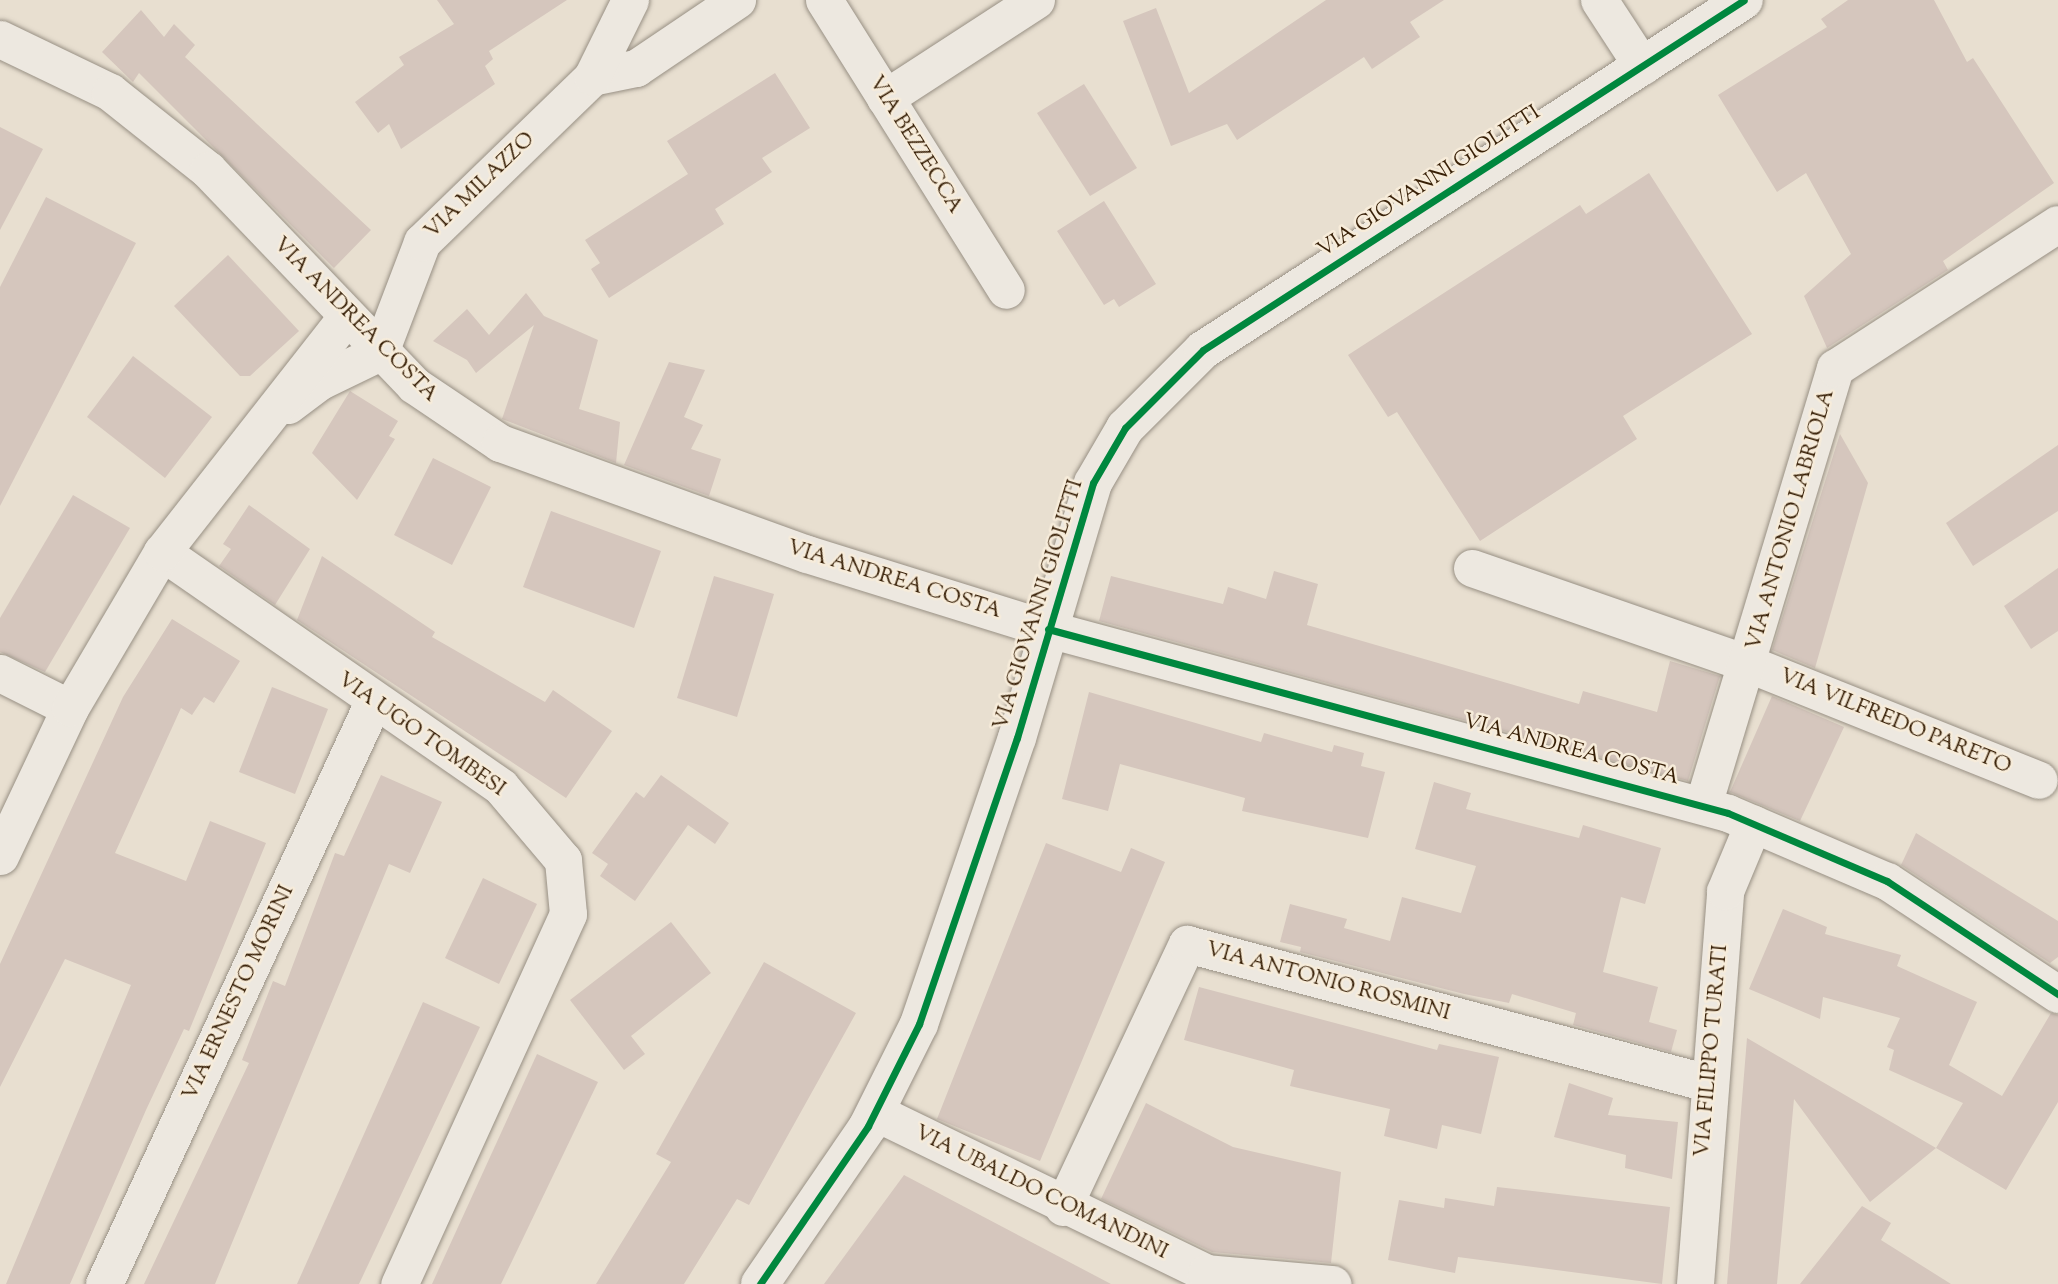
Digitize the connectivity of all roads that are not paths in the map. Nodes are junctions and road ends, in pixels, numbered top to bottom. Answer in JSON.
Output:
{"nodes":[{"id":1,"x":630,"y":0,"type":"edge"},
{"id":2,"x":737,"y":0,"type":"edge"},
{"id":3,"x":824,"y":0,"type":"edge"},
{"id":4,"x":1037,"y":0,"type":"edge"},
{"id":5,"x":1599,"y":0,"type":"edge"},
{"id":6,"x":1744,"y":0,"type":"edge"},
{"id":7,"x":0,"y":39,"type":"edge"},
{"id":8,"x":1642,"y":66,"type":"junction"},
{"id":9,"x":592,"y":78,"type":"junction"},
{"id":10,"x":885,"y":98,"type":"junction"},
{"id":11,"x":2058,"y":224,"type":"edge"},
{"id":12,"x":1006,"y":290,"type":"dead end"},
{"id":13,"x":346,"y":317,"type":"junction"},
{"id":14,"x":380,"y":352,"type":"junction"},
{"id":15,"x":254,"y":431,"type":"junction"},
{"id":16,"x":162,"y":552,"type":"junction"},
{"id":17,"x":1472,"y":568,"type":"dead end"},
{"id":18,"x":1048,"y":629,"type":"junction"},
{"id":19,"x":1749,"y":664,"type":"junction"},
{"id":20,"x":0,"y":673,"type":"edge"},
{"id":21,"x":373,"y":702,"type":"junction"},
{"id":22,"x":69,"y":708,"type":"junction"},
{"id":23,"x":2039,"y":780,"type":"dead end"},
{"id":24,"x":1703,"y":805,"type":"junction"},
{"id":25,"x":1754,"y":824,"type":"junction"},
{"id":26,"x":0,"y":856,"type":"edge"},
{"id":27,"x":2055,"y":988,"type":"edge"},
{"id":28,"x":1708,"y":1083,"type":"junction"},
{"id":29,"x":875,"y":1112,"type":"junction"},
{"id":30,"x":1063,"y":1206,"type":"junction"},
{"id":31,"x":1211,"y":1279,"type":"edge"},
{"id":32,"x":104,"y":1284,"type":"edge"},
{"id":33,"x":399,"y":1284,"type":"edge"},
{"id":34,"x":760,"y":1284,"type":"edge"},
{"id":35,"x":1333,"y":1284,"type":"edge"},
{"id":36,"x":1695,"y":1284,"type":"edge"}],
"edges":[{"from":1,"to":9,"type":"street","name":"VIA MILAZZO"},
{"from":2,"to":9,"type":"street"},
{"from":3,"to":10,"type":"street","name":"VIA BEZZECCA"},
{"from":4,"to":10,"type":"street"},
{"from":5,"to":8,"type":"street"},
{"from":6,"to":8,"type":"street","name":"VIA GIOVANNI GIOLITTI"},
{"from":7,"to":13,"type":"street","name":"VIA ANDREA COSTA"},
{"from":8,"to":18,"type":"street","name":"VIA GIOVANNI GIOLITTI"},
{"from":9,"to":14,"type":"street","name":"VIA MILAZZO"},
{"from":10,"to":12,"type":"street","name":"VIA BEZZECCA"},
{"from":11,"to":19,"type":"street","name":"VIA ANTONIO LABRIOLA"},
{"from":13,"to":14,"type":"street","name":"VIA ANDREA COSTA"},
{"from":13,"to":15,"type":"street"},
{"from":14,"to":15,"type":"street"},
{"from":14,"to":18,"type":"street","name":"VIA ANDREA COSTA"},
{"from":15,"to":16,"type":"street"},
{"from":16,"to":21,"type":"street","name":"VIA UGO TOMBESI"},
{"from":16,"to":22,"type":"street"},
{"from":17,"to":19,"type":"street","name":"VIA VILFREDO PARETO"},
{"from":18,"to":24,"type":"street","name":"VIA ANDREA COSTA"},
{"from":18,"to":29,"type":"street","name":"VIA GIOVANNI GIOLITTI"},
{"from":19,"to":23,"type":"street","name":"VIA VILFREDO PARETO"},
{"from":19,"to":24,"type":"street","name":"VIA ANTONIO LABRIOLA"},
{"from":20,"to":22,"type":"street"},
{"from":21,"to":32,"type":"street","name":"VIA ERNESTO MORINI"},
{"from":21,"to":33,"type":"street","name":"VIA UGO TOMBESI"},
{"from":22,"to":26,"type":"street"},
{"from":24,"to":25,"type":"street","name":"VIA ANDREA COSTA"},
{"from":25,"to":27,"type":"street","name":"VIA ANDREA COSTA"},
{"from":25,"to":28,"type":"street","name":"VIA FILIPPO TURATI"},
{"from":28,"to":30,"type":"street","name":"VIA ANTONIO ROSMINI"},
{"from":28,"to":36,"type":"street","name":"VIA FILIPPO TURATI"},
{"from":29,"to":30,"type":"street","name":"VIA UBALDO COMANDINI"},
{"from":29,"to":34,"type":"street","name":"VIA GIOVANNI GIOLITTI"},
{"from":30,"to":31,"type":"street","name":"VIA UBALDO COMANDINI"},
{"from":31,"to":35,"type":"street","name":"VIA UBALDO COMANDINI"}]}
